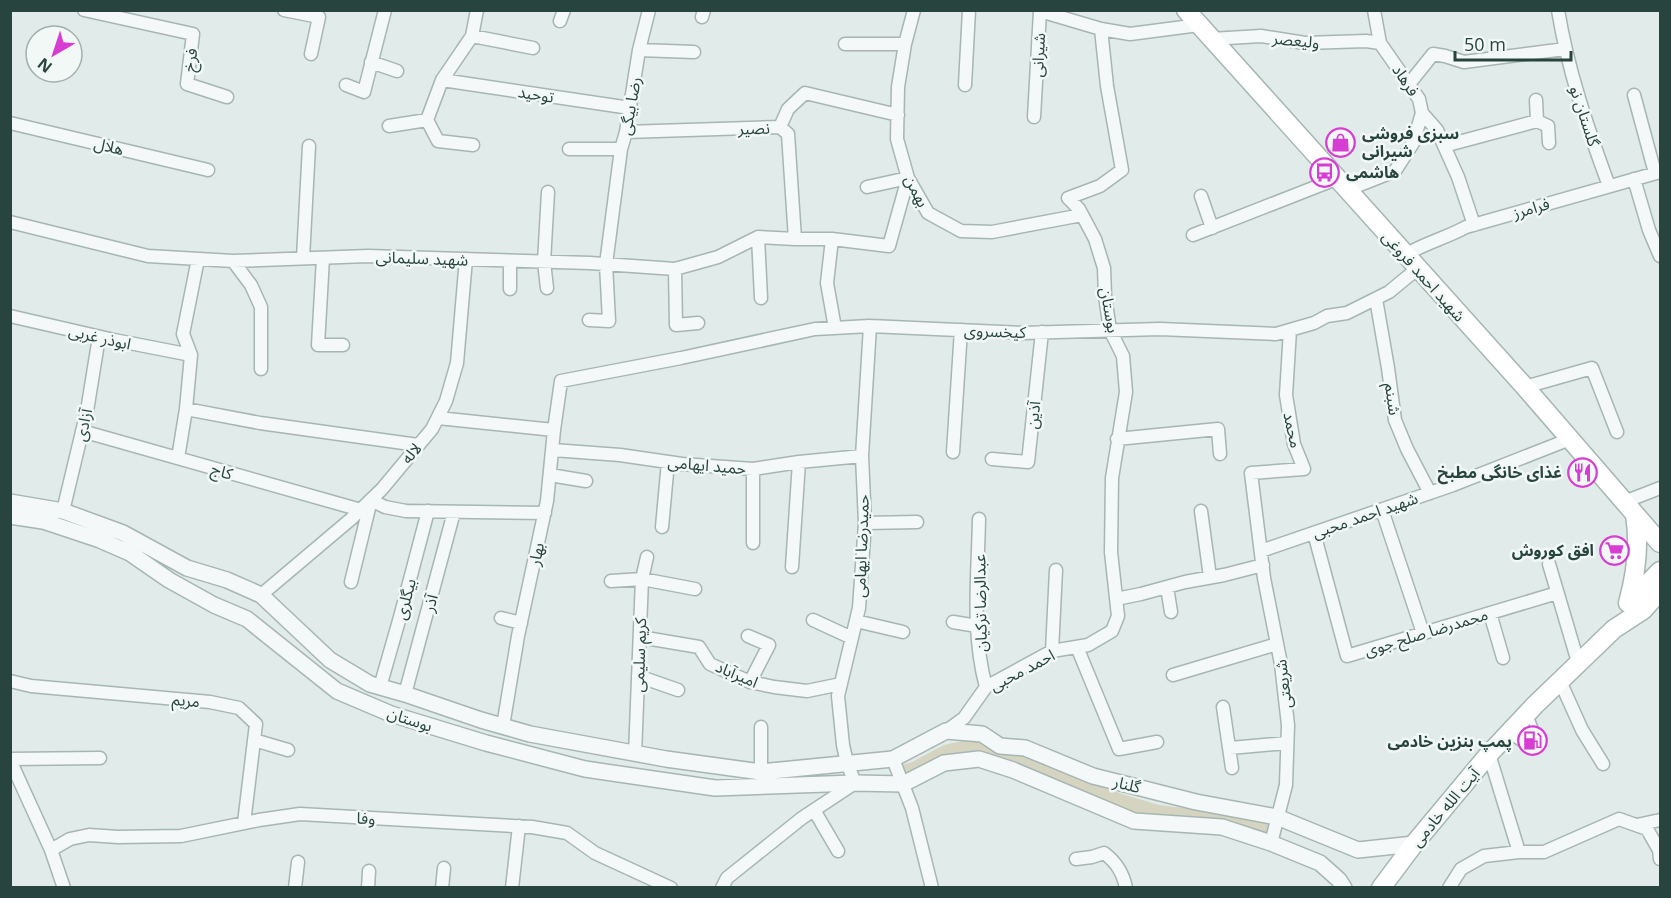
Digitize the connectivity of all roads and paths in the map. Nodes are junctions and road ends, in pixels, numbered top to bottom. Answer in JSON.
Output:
{"nodes":[{"id":1,"x":84,"y":10,"type":"edge"},
{"id":2,"x":284,"y":10,"type":"edge"},
{"id":3,"x":385,"y":10,"type":"edge"},
{"id":4,"x":477,"y":10,"type":"edge"},
{"id":5,"x":649,"y":10,"type":"edge"},
{"id":6,"x":914,"y":10,"type":"edge"},
{"id":7,"x":969,"y":10,"type":"edge"},
{"id":8,"x":1374,"y":10,"type":"edge"},
{"id":9,"x":1558,"y":10,"type":"edge"},
{"id":10,"x":1196,"y":19,"type":"edge"},
{"id":11,"x":1101,"y":29,"type":"junction"},
{"id":12,"x":472,"y":36,"type":"junction"},
{"id":13,"x":1380,"y":43,"type":"junction"},
{"id":14,"x":845,"y":44,"type":"dead end"},
{"id":15,"x":905,"y":44,"type":"junction"},
{"id":16,"x":533,"y":48,"type":"dead end"},
{"id":17,"x":1565,"y":49,"type":"junction"},
{"id":18,"x":639,"y":50,"type":"junction"},
{"id":19,"x":694,"y":52,"type":"dead end"},
{"id":20,"x":311,"y":54,"type":"dead end"},
{"id":21,"x":371,"y":62,"type":"junction"},
{"id":22,"x":397,"y":71,"type":"dead end"},
{"id":23,"x":442,"y":80,"type":"junction"},
{"id":24,"x":1409,"y":84,"type":"junction"},
{"id":25,"x":965,"y":85,"type":"dead end"},
{"id":26,"x":346,"y":86,"type":"dead end"},
{"id":27,"x":1635,"y":95,"type":"dead end"},
{"id":28,"x":226,"y":97,"type":"dead end"},
{"id":29,"x":1536,"y":100,"type":"dead end"},
{"id":30,"x":630,"y":108,"type":"junction"},
{"id":31,"x":1422,"y":113,"type":"junction"},
{"id":32,"x":898,"y":115,"type":"junction"},
{"id":33,"x":1034,"y":117,"type":"dead end"},
{"id":34,"x":427,"y":120,"type":"junction"},
{"id":35,"x":1537,"y":121,"type":"junction"},
{"id":36,"x":10,"y":123,"type":"edge"},
{"id":37,"x":389,"y":126,"type":"dead end"},
{"id":38,"x":780,"y":128,"type":"junction"},
{"id":39,"x":626,"y":132,"type":"junction"},
{"id":40,"x":1549,"y":143,"type":"dead end"},
{"id":41,"x":473,"y":145,"type":"dead end"},
{"id":42,"x":309,"y":146,"type":"dead end"},
{"id":43,"x":1444,"y":146,"type":"junction"},
{"id":44,"x":569,"y":149,"type":"dead end"},
{"id":45,"x":621,"y":150,"type":"junction"},
{"id":46,"x":208,"y":170,"type":"dead end"},
{"id":47,"x":1658,"y":173,"type":"edge"},
{"id":48,"x":908,"y":178,"type":"junction"},
{"id":49,"x":1634,"y":179,"type":"junction"},
{"id":50,"x":1341,"y":184,"type":"junction"},
{"id":51,"x":1609,"y":186,"type":"junction"},
{"id":52,"x":867,"y":187,"type":"dead end"},
{"id":53,"x":548,"y":192,"type":"dead end"},
{"id":54,"x":1201,"y":196,"type":"dead end"},
{"id":55,"x":1082,"y":215,"type":"junction"},
{"id":56,"x":10,"y":222,"type":"edge"},
{"id":57,"x":1474,"y":225,"type":"junction"},
{"id":58,"x":1212,"y":228,"type":"junction"},
{"id":59,"x":1193,"y":235,"type":"dead end"},
{"id":60,"x":758,"y":237,"type":"junction"},
{"id":61,"x":795,"y":239,"type":"junction"},
{"id":62,"x":832,"y":239,"type":"junction"},
{"id":63,"x":1405,"y":255,"type":"junction"},
{"id":64,"x":1660,"y":256,"type":"edge"},
{"id":65,"x":303,"y":258,"type":"junction"},
{"id":66,"x":323,"y":258,"type":"junction"},
{"id":67,"x":198,"y":259,"type":"junction"},
{"id":68,"x":466,"y":259,"type":"junction"},
{"id":69,"x":233,"y":261,"type":"junction"},
{"id":70,"x":510,"y":261,"type":"junction"},
{"id":71,"x":544,"y":262,"type":"junction"},
{"id":72,"x":606,"y":264,"type":"junction"},
{"id":73,"x":675,"y":269,"type":"junction"},
{"id":74,"x":1417,"y":269,"type":"junction"},
{"id":75,"x":547,"y":288,"type":"dead end"},
{"id":76,"x":510,"y":289,"type":"dead end"},
{"id":77,"x":761,"y":298,"type":"dead end"},
{"id":78,"x":1376,"y":299,"type":"junction"},
{"id":79,"x":10,"y":316,"type":"edge"},
{"id":80,"x":589,"y":320,"type":"dead end"},
{"id":81,"x":698,"y":323,"type":"dead end"},
{"id":82,"x":870,"y":326,"type":"junction"},
{"id":83,"x":835,"y":328,"type":"junction"},
{"id":84,"x":961,"y":330,"type":"junction"},
{"id":85,"x":1110,"y":330,"type":"junction"},
{"id":86,"x":1290,"y":330,"type":"junction"},
{"id":87,"x":1042,"y":332,"type":"junction"},
{"id":88,"x":99,"y":337,"type":"junction"},
{"id":89,"x":343,"y":345,"type":"dead end"},
{"id":90,"x":190,"y":356,"type":"junction"},
{"id":91,"x":261,"y":369,"type":"dead end"},
{"id":92,"x":561,"y":381,"type":"joint"},
{"id":93,"x":1525,"y":387,"type":"junction"},
{"id":94,"x":186,"y":409,"type":"junction"},
{"id":95,"x":438,"y":418,"type":"junction"},
{"id":96,"x":554,"y":430,"type":"junction"},
{"id":97,"x":82,"y":431,"type":"junction"},
{"id":98,"x":1617,"y":432,"type":"dead end"},
{"id":99,"x":1118,"y":439,"type":"junction"},
{"id":100,"x":1570,"y":439,"type":"junction"},
{"id":101,"x":418,"y":445,"type":"junction"},
{"id":102,"x":553,"y":450,"type":"junction"},
{"id":103,"x":953,"y":452,"type":"dead end"},
{"id":104,"x":1220,"y":454,"type":"dead end"},
{"id":105,"x":862,"y":456,"type":"junction"},
{"id":106,"x":178,"y":458,"type":"junction"},
{"id":107,"x":993,"y":459,"type":"dead end"},
{"id":108,"x":668,"y":462,"type":"junction"},
{"id":109,"x":799,"y":462,"type":"junction"},
{"id":110,"x":753,"y":469,"type":"junction"},
{"id":111,"x":550,"y":476,"type":"junction"},
{"id":112,"x":586,"y":481,"type":"dead end"},
{"id":113,"x":1660,"y":488,"type":"edge"},
{"id":114,"x":1430,"y":493,"type":"junction"},
{"id":115,"x":371,"y":500,"type":"junction"},
{"id":116,"x":10,"y":502,"type":"edge"},
{"id":117,"x":361,"y":510,"type":"junction"},
{"id":118,"x":1382,"y":510,"type":"junction"},
{"id":119,"x":1635,"y":510,"type":"junction"},
{"id":120,"x":428,"y":511,"type":"junction"},
{"id":121,"x":1201,"y":511,"type":"dead end"},
{"id":122,"x":63,"y":512,"type":"junction"},
{"id":123,"x":454,"y":512,"type":"junction"},
{"id":124,"x":545,"y":513,"type":"junction"},
{"id":125,"x":10,"y":516,"type":"edge"},
{"id":126,"x":979,"y":519,"type":"dead end"},
{"id":127,"x":917,"y":522,"type":"dead end"},
{"id":128,"x":864,"y":524,"type":"junction"},
{"id":129,"x":662,"y":527,"type":"dead end"},
{"id":130,"x":1314,"y":533,"type":"junction"},
{"id":131,"x":753,"y":543,"type":"dead end"},
{"id":132,"x":1660,"y":543,"type":"edge"},
{"id":133,"x":1261,"y":551,"type":"junction"},
{"id":134,"x":647,"y":557,"type":"dead end"},
{"id":135,"x":1549,"y":564,"type":"dead end"},
{"id":136,"x":1263,"y":565,"type":"junction"},
{"id":137,"x":792,"y":567,"type":"dead end"},
{"id":138,"x":1056,"y":570,"type":"dead end"},
{"id":139,"x":1660,"y":571,"type":"edge"},
{"id":140,"x":1210,"y":578,"type":"junction"},
{"id":141,"x":642,"y":579,"type":"junction"},
{"id":142,"x":611,"y":581,"type":"dead end"},
{"id":143,"x":351,"y":582,"type":"dead end"},
{"id":144,"x":1167,"y":587,"type":"junction"},
{"id":145,"x":695,"y":589,"type":"dead end"},
{"id":146,"x":1660,"y":591,"type":"edge"},
{"id":147,"x":1557,"y":593,"type":"junction"},
{"id":148,"x":261,"y":595,"type":"junction"},
{"id":149,"x":1116,"y":599,"type":"junction"},
{"id":150,"x":1660,"y":599,"type":"edge"},
{"id":151,"x":1636,"y":606,"type":"junction"},
{"id":152,"x":1171,"y":612,"type":"dead end"},
{"id":153,"x":1490,"y":613,"type":"junction"},
{"id":154,"x":501,"y":618,"type":"dead end"},
{"id":155,"x":813,"y":620,"type":"dead end"},
{"id":156,"x":856,"y":621,"type":"junction"},
{"id":157,"x":952,"y":622,"type":"dead end"},
{"id":158,"x":521,"y":624,"type":"junction"},
{"id":159,"x":977,"y":626,"type":"junction"},
{"id":160,"x":1112,"y":631,"type":"joint"},
{"id":161,"x":903,"y":632,"type":"dead end"},
{"id":162,"x":1423,"y":633,"type":"junction"},
{"id":163,"x":748,"y":636,"type":"dead end"},
{"id":164,"x":640,"y":638,"type":"junction"},
{"id":165,"x":852,"y":638,"type":"junction"},
{"id":166,"x":1277,"y":644,"type":"junction"},
{"id":167,"x":1077,"y":647,"type":"junction"},
{"id":168,"x":1052,"y":651,"type":"junction"},
{"id":169,"x":1503,"y":658,"type":"dead end"},
{"id":170,"x":1578,"y":662,"type":"junction"},
{"id":171,"x":1173,"y":675,"type":"dead end"},
{"id":172,"x":638,"y":676,"type":"junction"},
{"id":173,"x":10,"y":681,"type":"edge"},
{"id":174,"x":1560,"y":681,"type":"junction"},
{"id":175,"x":750,"y":682,"type":"junction"},
{"id":176,"x":841,"y":684,"type":"junction"},
{"id":177,"x":380,"y":687,"type":"junction"},
{"id":178,"x":986,"y":687,"type":"junction"},
{"id":179,"x":678,"y":690,"type":"dead end"},
{"id":180,"x":405,"y":694,"type":"junction"},
{"id":181,"x":1223,"y":707,"type":"dead end"},
{"id":182,"x":503,"y":726,"type":"junction"},
{"id":183,"x":761,"y":727,"type":"dead end"},
{"id":184,"x":946,"y":731,"type":"junction"},
{"id":185,"x":254,"y":740,"type":"junction"},
{"id":186,"x":1157,"y":742,"type":"dead end"},
{"id":187,"x":1287,"y":743,"type":"junction"},
{"id":188,"x":1230,"y":748,"type":"junction"},
{"id":189,"x":288,"y":750,"type":"dead end"},
{"id":190,"x":635,"y":754,"type":"junction"},
{"id":191,"x":1489,"y":754,"type":"junction"},
{"id":192,"x":100,"y":758,"type":"dead end"},
{"id":193,"x":10,"y":759,"type":"edge"},
{"id":194,"x":893,"y":759,"type":"junction"},
{"id":195,"x":847,"y":762,"type":"junction"},
{"id":196,"x":1602,"y":764,"type":"dead end"},
{"id":197,"x":1232,"y":768,"type":"dead end"},
{"id":198,"x":760,"y":772,"type":"junction"},
{"id":199,"x":855,"y":783,"type":"junction"},
{"id":200,"x":903,"y":784,"type":"junction"},
{"id":201,"x":814,"y":810,"type":"junction"},
{"id":202,"x":1277,"y":817,"type":"junction"},
{"id":203,"x":1660,"y":820,"type":"edge"},
{"id":204,"x":244,"y":823,"type":"junction"},
{"id":205,"x":1637,"y":825,"type":"junction"},
{"id":206,"x":519,"y":826,"type":"junction"},
{"id":207,"x":1271,"y":843,"type":"junction"},
{"id":208,"x":1414,"y":844,"type":"junction"},
{"id":209,"x":51,"y":850,"type":"junction"},
{"id":210,"x":838,"y":851,"type":"dead end"},
{"id":211,"x":1519,"y":852,"type":"junction"},
{"id":212,"x":1076,"y":859,"type":"dead end"},
{"id":213,"x":1660,"y":860,"type":"edge"},
{"id":214,"x":298,"y":862,"type":"dead end"},
{"id":215,"x":444,"y":868,"type":"dead end"},
{"id":216,"x":369,"y":871,"type":"dead end"},
{"id":217,"x":657,"y":884,"type":"edge"},
{"id":218,"x":64,"y":888,"type":"edge"},
{"id":219,"x":295,"y":888,"type":"edge"},
{"id":220,"x":368,"y":888,"type":"edge"},
{"id":221,"x":442,"y":888,"type":"edge"},
{"id":222,"x":512,"y":888,"type":"edge"},
{"id":223,"x":671,"y":888,"type":"edge"},
{"id":224,"x":722,"y":888,"type":"edge"},
{"id":225,"x":932,"y":888,"type":"edge"},
{"id":226,"x":1126,"y":888,"type":"edge"},
{"id":227,"x":1344,"y":888,"type":"edge"},
{"id":228,"x":1381,"y":888,"type":"edge"},
{"id":229,"x":1449,"y":888,"type":"edge"}],
"edges":[{"from":1,"to":28,"type":"street","name":"فرخ"},
{"from":2,"to":20,"type":"street"},
{"from":3,"to":21,"type":"street"},
{"from":4,"to":12,"type":"street"},
{"from":5,"to":18,"type":"street","name":"رضا بیگی"},
{"from":6,"to":15,"type":"street","name":"بهمن"},
{"from":7,"to":25,"type":"street"},
{"from":8,"to":13,"type":"street"},
{"from":9,"to":17,"type":"street","name":"گلستان نو"},
{"from":10,"to":11,"type":"street","name":"شیرانی"},
{"from":10,"to":13,"type":"street","name":"ولیعصر"},
{"from":10,"to":50,"type":"main road","name":"شهید احمد فروغی"},
{"from":10,"to":119,"type":"lane","name":"شهید احمد فروغی"},
{"from":11,"to":33,"type":"street","name":"شیرانی"},
{"from":11,"to":55,"type":"street","name":"بوستان"},
{"from":12,"to":16,"type":"street"},
{"from":12,"to":23,"type":"street"},
{"from":13,"to":24,"type":"street","name":"فرهاد"},
{"from":14,"to":15,"type":"street"},
{"from":15,"to":32,"type":"street","name":"بهمن"},
{"from":17,"to":24,"type":"street"},
{"from":17,"to":51,"type":"street","name":"گلستان نو"},
{"from":18,"to":19,"type":"street"},
{"from":18,"to":30,"type":"street","name":"رضا بیگی"},
{"from":21,"to":22,"type":"street"},
{"from":21,"to":26,"type":"street"},
{"from":23,"to":30,"type":"street","name":"توحید"},
{"from":23,"to":34,"type":"street"},
{"from":24,"to":31,"type":"street","name":"فرهاد"},
{"from":27,"to":47,"type":"street"},
{"from":29,"to":35,"type":"street"},
{"from":30,"to":39,"type":"street","name":"رضا بیگی"},
{"from":31,"to":43,"type":"street"},
{"from":31,"to":50,"type":"street","name":"فرهاد"},
{"from":32,"to":38,"type":"street","name":"نصیر"},
{"from":32,"to":48,"type":"street","name":"بهمن"},
{"from":34,"to":37,"type":"street"},
{"from":34,"to":41,"type":"street"},
{"from":35,"to":40,"type":"street"},
{"from":35,"to":43,"type":"street"},
{"from":36,"to":46,"type":"street","name":"هلال"},
{"from":38,"to":39,"type":"street","name":"نصیر"},
{"from":38,"to":61,"type":"street"},
{"from":39,"to":45,"type":"street","name":"رضا بیگی"},
{"from":42,"to":65,"type":"street"},
{"from":43,"to":57,"type":"street"},
{"from":44,"to":45,"type":"street","name":"رضا بیگی"},
{"from":45,"to":72,"type":"street"},
{"from":47,"to":49,"type":"street","name":"فرامرز"},
{"from":48,"to":52,"type":"street"},
{"from":48,"to":55,"type":"street","name":"بهمن"},
{"from":48,"to":62,"type":"street","name":"شهید سلیمانی"},
{"from":49,"to":51,"type":"street","name":"فرامرز"},
{"from":49,"to":64,"type":"street"},
{"from":50,"to":58,"type":"street","name":"فرهاد"},
{"from":50,"to":63,"type":"main road","name":"شهید احمد فروغی"},
{"from":51,"to":57,"type":"street","name":"فرامرز"},
{"from":53,"to":71,"type":"street"},
{"from":54,"to":58,"type":"street"},
{"from":55,"to":85,"type":"street","name":"بوستان"},
{"from":56,"to":67,"type":"street","name":"شهید سلیمانی"},
{"from":57,"to":63,"type":"street","name":"فرامرز"},
{"from":58,"to":59,"type":"street","name":"فرهاد"},
{"from":60,"to":61,"type":"street","name":"شهید سلیمانی"},
{"from":60,"to":73,"type":"street","name":"شهید سلیمانی"},
{"from":60,"to":77,"type":"street"},
{"from":61,"to":62,"type":"street","name":"شهید سلیمانی"},
{"from":62,"to":83,"type":"street"},
{"from":63,"to":74,"type":"main road","name":"شهید احمد فروغی"},
{"from":65,"to":66,"type":"street","name":"شهید سلیمانی"},
{"from":65,"to":69,"type":"street","name":"شهید سلیمانی"},
{"from":66,"to":68,"type":"street","name":"شهید سلیمانی"},
{"from":66,"to":89,"type":"street"},
{"from":67,"to":69,"type":"street","name":"شهید سلیمانی"},
{"from":67,"to":90,"type":"street"},
{"from":68,"to":70,"type":"street","name":"شهید سلیمانی"},
{"from":68,"to":95,"type":"street","name":"لاله"},
{"from":69,"to":91,"type":"street"},
{"from":70,"to":71,"type":"street","name":"شهید سلیمانی"},
{"from":70,"to":76,"type":"street"},
{"from":71,"to":72,"type":"street","name":"شهید سلیمانی"},
{"from":71,"to":75,"type":"street"},
{"from":72,"to":73,"type":"street","name":"شهید سلیمانی"},
{"from":72,"to":80,"type":"street"},
{"from":73,"to":81,"type":"street"},
{"from":74,"to":78,"type":"street","name":"کیخسروی"},
{"from":74,"to":93,"type":"main road","name":"شهید احمد فروغی"},
{"from":78,"to":86,"type":"street","name":"کیخسروی"},
{"from":78,"to":114,"type":"street","name":"شبنم"},
{"from":79,"to":88,"type":"street","name":"ابوذر غربی"},
{"from":82,"to":83,"type":"street","name":"کیخسروی"},
{"from":82,"to":84,"type":"street","name":"کیخسروی"},
{"from":82,"to":105,"type":"street","name":"حمیدرضا ایهامی"},
{"from":83,"to":92,"type":"street","name":"کیخسروی"},
{"from":84,"to":87,"type":"street","name":"کیخسروی"},
{"from":84,"to":103,"type":"street"},
{"from":85,"to":86,"type":"street","name":"کیخسروی"},
{"from":85,"to":87,"type":"street","name":"کیخسروی"},
{"from":85,"to":99,"type":"street","name":"بوستان"},
{"from":86,"to":133,"type":"street","name":"محمد"},
{"from":87,"to":107,"type":"street","name":"آذین"},
{"from":88,"to":90,"type":"street","name":"ابوذر غربی"},
{"from":88,"to":97,"type":"street","name":"آزادی"},
{"from":90,"to":94,"type":"street"},
{"from":92,"to":96,"type":"street","name":"بهار"},
{"from":93,"to":98,"type":"street"},
{"from":93,"to":100,"type":"main road","name":"شهید احمد فروغی"},
{"from":94,"to":101,"type":"street"},
{"from":94,"to":106,"type":"street"},
{"from":95,"to":96,"type":"street"},
{"from":95,"to":101,"type":"street","name":"لاله"},
{"from":96,"to":102,"type":"street","name":"بهار"},
{"from":97,"to":106,"type":"street","name":"کاج"},
{"from":97,"to":122,"type":"street","name":"آزادی"},
{"from":99,"to":104,"type":"street"},
{"from":99,"to":149,"type":"street","name":"بوستان"},
{"from":100,"to":114,"type":"street","name":"شهید احمد محبی"},
{"from":100,"to":119,"type":"main road","name":"شهید احمد فروغی"},
{"from":101,"to":115,"type":"street","name":"لاله"},
{"from":102,"to":108,"type":"street","name":"حمید ایهامی"},
{"from":102,"to":111,"type":"street","name":"بهار"},
{"from":105,"to":109,"type":"street","name":"حمید ایهامی"},
{"from":105,"to":128,"type":"street","name":"حمیدرضا ایهامی"},
{"from":106,"to":117,"type":"street","name":"کاج"},
{"from":108,"to":110,"type":"street","name":"حمید ایهامی"},
{"from":108,"to":129,"type":"street"},
{"from":109,"to":110,"type":"street","name":"حمید ایهامی"},
{"from":109,"to":137,"type":"street"},
{"from":110,"to":131,"type":"street"},
{"from":111,"to":112,"type":"street"},
{"from":111,"to":124,"type":"street","name":"بهار"},
{"from":113,"to":119,"type":"street"},
{"from":114,"to":118,"type":"street","name":"شهید احمد محبی"},
{"from":115,"to":117,"type":"street","name":"لاله"},
{"from":115,"to":120,"type":"street"},
{"from":115,"to":143,"type":"street"},
{"from":116,"to":122,"type":"street","name":"بوستان"},
{"from":117,"to":148,"type":"street","name":"لاله"},
{"from":118,"to":130,"type":"street","name":"شهید احمد محبی"},
{"from":118,"to":162,"type":"street"},
{"from":119,"to":132,"type":"main road","name":"شهید احمد فروغی"},
{"from":119,"to":151,"type":"main road"},
{"from":120,"to":123,"type":"street"},
{"from":120,"to":177,"type":"street","name":"بیگلری"},
{"from":121,"to":140,"type":"street"},
{"from":122,"to":148,"type":"street","name":"بوستان"},
{"from":123,"to":124,"type":"street"},
{"from":123,"to":180,"type":"street","name":"آذر"},
{"from":124,"to":158,"type":"street","name":"بهار"},
{"from":125,"to":199,"type":"street","name":"بوستان"},
{"from":126,"to":159,"type":"street","name":"عبدالرضا ترکیان"},
{"from":127,"to":128,"type":"street"},
{"from":128,"to":156,"type":"street","name":"حمیدرضا ایهامی"},
{"from":130,"to":133,"type":"street","name":"شهید احمد محبی"},
{"from":130,"to":162,"type":"street","name":"محمدرضا صلح جوی"},
{"from":133,"to":136,"type":"street","name":"شریعتی"},
{"from":134,"to":141,"type":"street","name":"کریم سلیمی"},
{"from":135,"to":147,"type":"street"},
{"from":136,"to":140,"type":"street"},
{"from":136,"to":166,"type":"street","name":"شریعتی"},
{"from":138,"to":168,"type":"street"},
{"from":139,"to":151,"type":"main road","name":"آیت الله خادمی"},
{"from":140,"to":144,"type":"street"},
{"from":141,"to":142,"type":"street"},
{"from":141,"to":145,"type":"street"},
{"from":141,"to":164,"type":"street","name":"کریم سلیمی"},
{"from":144,"to":149,"type":"street"},
{"from":144,"to":152,"type":"street"},
{"from":146,"to":151,"type":"main road","name":"آیت الله خادمی"},
{"from":147,"to":153,"type":"street","name":"محمدرضا صلح جوی"},
{"from":147,"to":170,"type":"street"},
{"from":148,"to":177,"type":"street","name":"بوستان"},
{"from":149,"to":160,"type":"street","name":"بوستان"},
{"from":150,"to":151,"type":"main road"},
{"from":151,"to":170,"type":"main road","name":"آیت الله خادمی"},
{"from":153,"to":162,"type":"street","name":"محمدرضا صلح جوی"},
{"from":153,"to":169,"type":"street"},
{"from":154,"to":158,"type":"street"},
{"from":155,"to":165,"type":"street"},
{"from":156,"to":161,"type":"street"},
{"from":156,"to":165,"type":"street","name":"حمیدرضا ایهامی"},
{"from":157,"to":159,"type":"street"},
{"from":158,"to":182,"type":"street","name":"بهار"},
{"from":159,"to":178,"type":"street","name":"عبدالرضا ترکیان"},
{"from":160,"to":167,"type":"street","name":"احمد محبی"},
{"from":163,"to":175,"type":"street"},
{"from":164,"to":172,"type":"street","name":"کریم سلیمی"},
{"from":164,"to":175,"type":"street","name":"امیرآباد"},
{"from":165,"to":176,"type":"street","name":"حمیدرضا ایهامی"},
{"from":166,"to":171,"type":"street"},
{"from":166,"to":187,"type":"street","name":"شریعتی"},
{"from":167,"to":168,"type":"street","name":"احمد محبی"},
{"from":167,"to":186,"type":"street"},
{"from":168,"to":178,"type":"street","name":"احمد محبی"},
{"from":170,"to":174,"type":"main road","name":"آیت الله خادمی"},
{"from":172,"to":179,"type":"street"},
{"from":172,"to":190,"type":"street","name":"کریم سلیمی"},
{"from":173,"to":185,"type":"street","name":"مریم"},
{"from":174,"to":191,"type":"main road","name":"آیت الله خادمی"},
{"from":174,"to":196,"type":"street"},
{"from":175,"to":176,"type":"street","name":"امیرآباد"},
{"from":176,"to":195,"type":"street","name":"حمیدرضا ایهامی"},
{"from":177,"to":180,"type":"street","name":"بوستان"},
{"from":178,"to":184,"type":"street","name":"احمد محبی"},
{"from":180,"to":182,"type":"street","name":"بوستان"},
{"from":181,"to":188,"type":"street"},
{"from":182,"to":190,"type":"street","name":"بوستان"},
{"from":183,"to":198,"type":"street"},
{"from":184,"to":194,"type":"street"},
{"from":184,"to":202,"type":"street","name":"گلنار"},
{"from":185,"to":189,"type":"street"},
{"from":185,"to":204,"type":"street","name":"مریم"},
{"from":187,"to":188,"type":"street"},
{"from":187,"to":202,"type":"street","name":"شریعتی"},
{"from":188,"to":197,"type":"street"},
{"from":190,"to":198,"type":"street","name":"بوستان"},
{"from":191,"to":208,"type":"main road","name":"آیت الله خادمی"},
{"from":191,"to":211,"type":"street"},
{"from":192,"to":193,"type":"street"},
{"from":193,"to":209,"type":"street"},
{"from":194,"to":195,"type":"street"},
{"from":194,"to":200,"type":"street"},
{"from":195,"to":198,"type":"street","name":"بوستان"},
{"from":195,"to":199,"type":"street","name":"حمیدرضا ایهامی"},
{"from":199,"to":200,"type":"street","name":"گلنار"},
{"from":199,"to":201,"type":"street"},
{"from":200,"to":207,"type":"street","name":"گلنار"},
{"from":200,"to":225,"type":"street"},
{"from":201,"to":210,"type":"street"},
{"from":201,"to":224,"type":"street"},
{"from":202,"to":207,"type":"street","name":"شریعتی"},
{"from":202,"to":208,"type":"street","name":"گلنار"},
{"from":203,"to":205,"type":"street"},
{"from":204,"to":206,"type":"street","name":"وفا"},
{"from":204,"to":209,"type":"street","name":"وفا"},
{"from":205,"to":211,"type":"street"},
{"from":205,"to":213,"type":"street"},
{"from":206,"to":217,"type":"street","name":"وفا"},
{"from":206,"to":222,"type":"street"},
{"from":207,"to":227,"type":"street","name":"گلنار"},
{"from":208,"to":228,"type":"main road","name":"آیت الله خادمی"},
{"from":209,"to":218,"type":"street"},
{"from":211,"to":229,"type":"street"},
{"from":212,"to":226,"type":"street"},
{"from":214,"to":219,"type":"street"},
{"from":215,"to":221,"type":"street"},
{"from":216,"to":220,"type":"street"},
{"from":217,"to":223,"type":"street","name":"وفا"}]}
